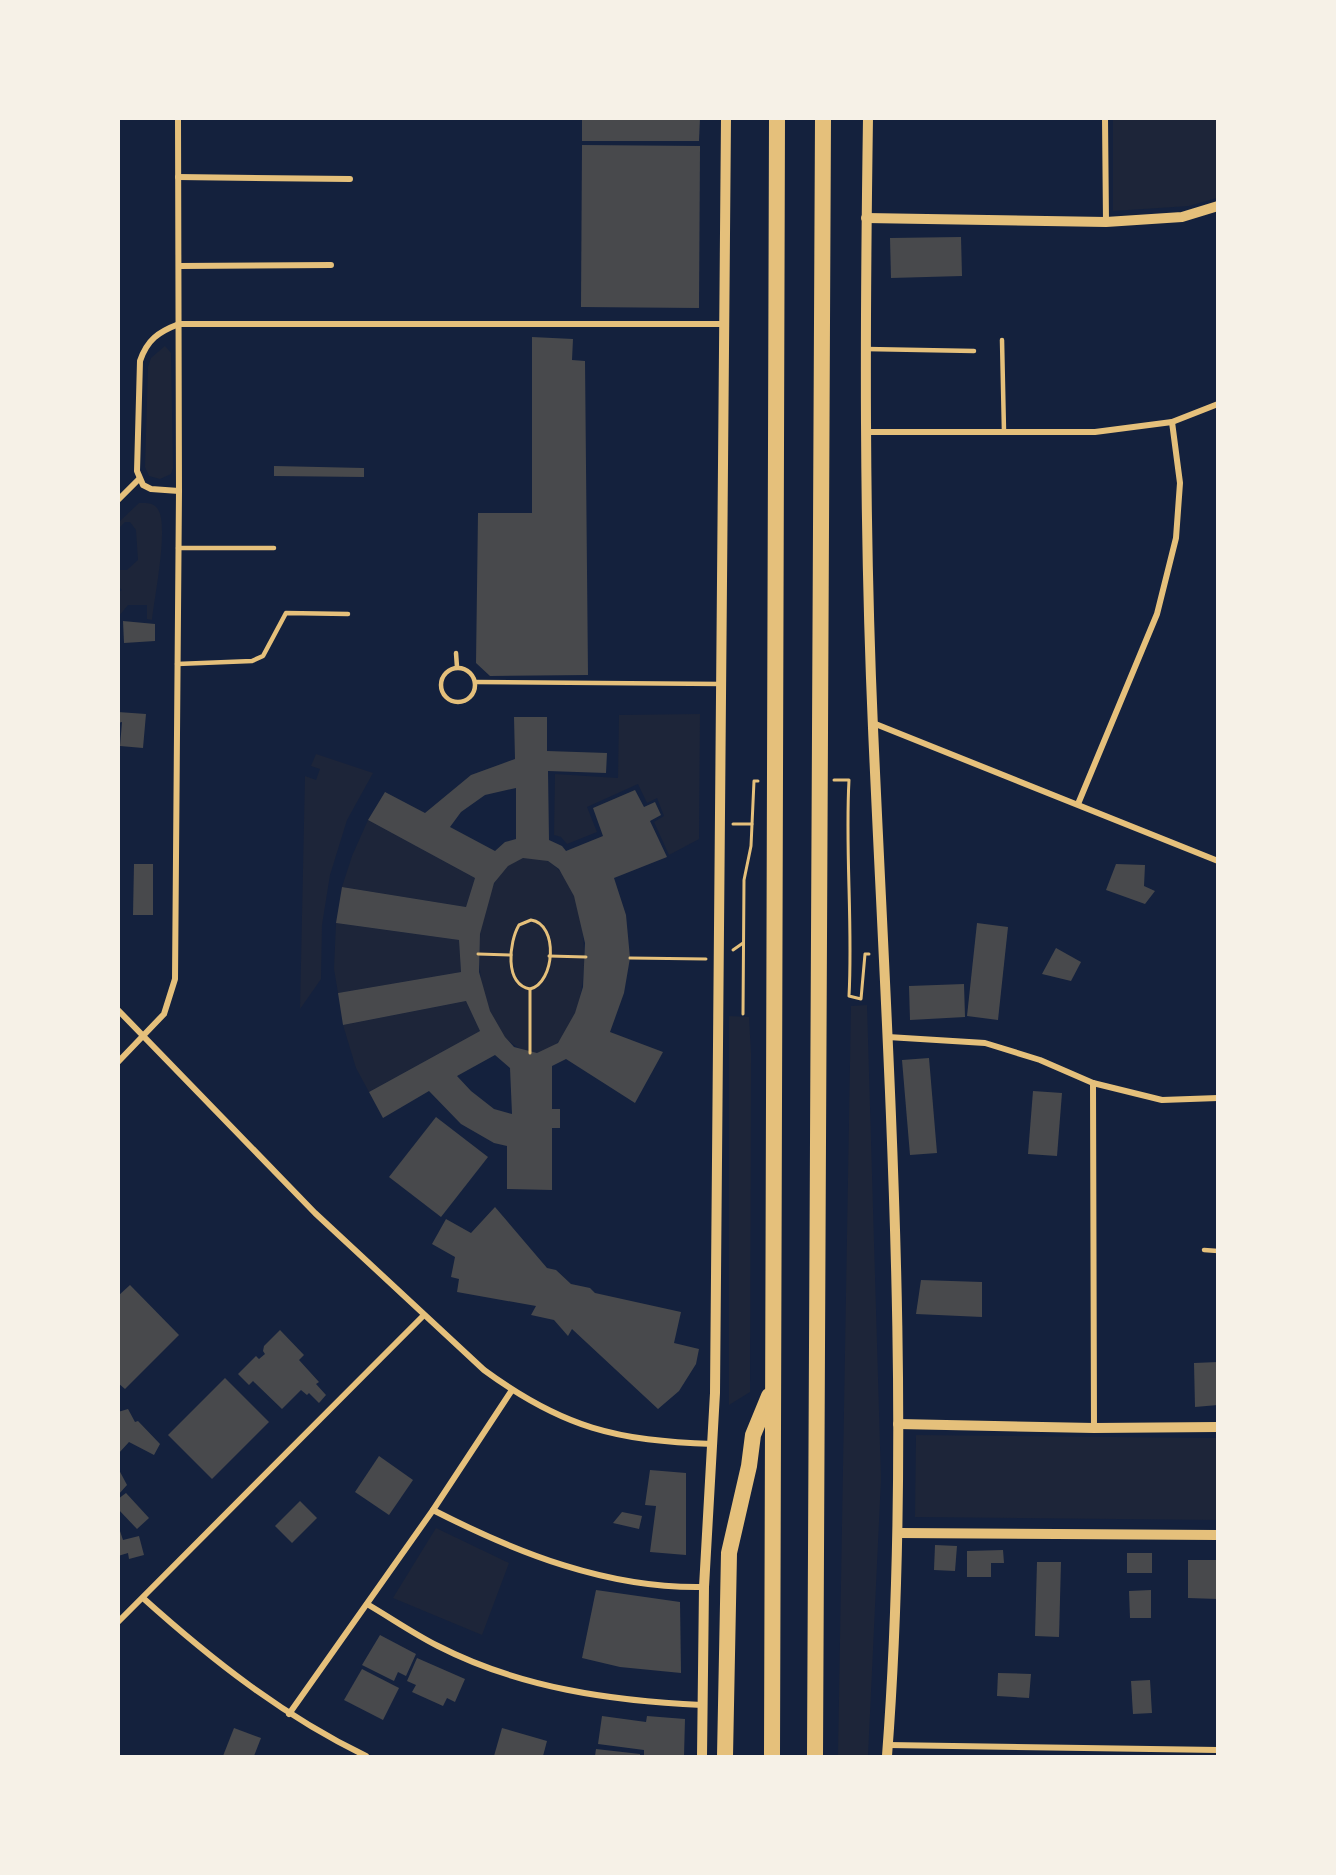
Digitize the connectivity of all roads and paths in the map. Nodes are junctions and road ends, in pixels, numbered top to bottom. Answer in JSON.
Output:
{"nodes":[{"id":1,"x":178,"y":118,"type":"edge"},
{"id":2,"x":726,"y":118,"type":"edge"},
{"id":3,"x":777,"y":118,"type":"edge"},
{"id":4,"x":823,"y":118,"type":"edge"},
{"id":5,"x":868,"y":118,"type":"edge"},
{"id":6,"x":1106,"y":118,"type":"edge"},
{"id":7,"x":178,"y":177,"type":"junction"},
{"id":8,"x":350,"y":179,"type":"dead end"},
{"id":9,"x":1218,"y":207,"type":"edge"},
{"id":10,"x":866,"y":218,"type":"junction"},
{"id":11,"x":1106,"y":222,"type":"junction"},
{"id":12,"x":331,"y":265,"type":"dead end"},
{"id":13,"x":179,"y":266,"type":"junction"},
{"id":14,"x":179,"y":324,"type":"junction"},
{"id":15,"x":723,"y":324,"type":"junction"},
{"id":16,"x":1002,"y":340,"type":"dead end"},
{"id":17,"x":867,"y":349,"type":"junction"},
{"id":18,"x":974,"y":351,"type":"dead end"},
{"id":19,"x":1218,"y":404,"type":"edge"},
{"id":20,"x":1172,"y":422,"type":"junction"},
{"id":21,"x":867,"y":432,"type":"junction"},
{"id":22,"x":1004,"y":432,"type":"junction"},
{"id":23,"x":139,"y":479,"type":"junction"},
{"id":24,"x":179,"y":491,"type":"junction"},
{"id":25,"x":118,"y":500,"type":"edge"},
{"id":26,"x":178,"y":548,"type":"junction"},
{"id":27,"x":274,"y":548,"type":"dead end"},
{"id":28,"x":348,"y":614,"type":"dead end"},
{"id":29,"x":456,"y":653,"type":"dead end"},
{"id":30,"x":177,"y":664,"type":"junction"},
{"id":31,"x":457,"y":667,"type":"junction"},
{"id":32,"x":475,"y":682,"type":"junction"},
{"id":33,"x":721,"y":684,"type":"junction"},
{"id":34,"x":873,"y":723,"type":"junction"},
{"id":35,"x":766,"y":781,"type":"dead end"},
{"id":36,"x":825,"y":781,"type":"dead end"},
{"id":37,"x":1078,"y":804,"type":"junction"},
{"id":38,"x":728,"y":823,"type":"dead end"},
{"id":39,"x":752,"y":824,"type":"junction"},
{"id":40,"x":1218,"y":861,"type":"edge"},
{"id":41,"x":478,"y":954,"type":"dead end"},
{"id":42,"x":869,"y":954,"type":"dead end"},
{"id":43,"x":511,"y":955,"type":"junction"},
{"id":44,"x":549,"y":956,"type":"junction"},
{"id":45,"x":586,"y":957,"type":"dead end"},
{"id":46,"x":630,"y":958,"type":"dead end"},
{"id":47,"x":706,"y":959,"type":"dead end"},
{"id":48,"x":530,"y":989,"type":"junction"},
{"id":49,"x":118,"y":1010,"type":"edge"},
{"id":50,"x":743,"y":1014,"type":"dead end"},
{"id":51,"x":144,"y":1036,"type":"junction"},
{"id":52,"x":888,"y":1037,"type":"junction"},
{"id":53,"x":530,"y":1053,"type":"dead end"},
{"id":54,"x":118,"y":1062,"type":"edge"},
{"id":55,"x":1093,"y":1083,"type":"junction"},
{"id":56,"x":1218,"y":1098,"type":"edge"},
{"id":57,"x":1204,"y":1250,"type":"dead end"},
{"id":58,"x":1218,"y":1251,"type":"edge"},
{"id":59,"x":424,"y":1315,"type":"junction"},
{"id":60,"x":512,"y":1390,"type":"junction"},
{"id":61,"x":772,"y":1390,"type":"junction"},
{"id":62,"x":898,"y":1424,"type":"junction"},
{"id":63,"x":1218,"y":1427,"type":"edge"},
{"id":64,"x":1094,"y":1428,"type":"junction"},
{"id":65,"x":714,"y":1444,"type":"junction"},
{"id":66,"x":433,"y":1510,"type":"junction"},
{"id":67,"x":899,"y":1533,"type":"junction"},
{"id":68,"x":1218,"y":1535,"type":"edge"},
{"id":69,"x":704,"y":1587,"type":"junction"},
{"id":70,"x":143,"y":1598,"type":"junction"},
{"id":71,"x":367,"y":1604,"type":"junction"},
{"id":72,"x":118,"y":1622,"type":"edge"},
{"id":73,"x":702,"y":1705,"type":"junction"},
{"id":74,"x":289,"y":1714,"type":"junction"},
{"id":75,"x":1071,"y":1748,"type":"junction"},
{"id":76,"x":1218,"y":1750,"type":"edge"},
{"id":77,"x":888,"y":1751,"type":"edge"},
{"id":78,"x":366,"y":1756,"type":"edge"},
{"id":79,"x":702,"y":1756,"type":"edge"},
{"id":80,"x":724,"y":1756,"type":"edge"},
{"id":81,"x":772,"y":1756,"type":"edge"},
{"id":82,"x":815,"y":1756,"type":"edge"},
{"id":83,"x":1071,"y":1756,"type":"edge"}],
"edges":[{"from":1,"to":7,"type":"street"},
{"from":2,"to":15,"type":"street"},
{"from":3,"to":61,"type":"highway"},
{"from":4,"to":82,"type":"highway"},
{"from":5,"to":10,"type":"street"},
{"from":6,"to":11,"type":"street"},
{"from":7,"to":8,"type":"street"},
{"from":7,"to":13,"type":"street"},
{"from":9,"to":11,"type":"street"},
{"from":10,"to":11,"type":"street"},
{"from":10,"to":17,"type":"street"},
{"from":12,"to":13,"type":"street"},
{"from":13,"to":14,"type":"street"},
{"from":14,"to":15,"type":"street"},
{"from":14,"to":23,"type":"street"},
{"from":14,"to":24,"type":"street"},
{"from":15,"to":33,"type":"street"},
{"from":16,"to":22,"type":"lane"},
{"from":17,"to":18,"type":"lane"},
{"from":17,"to":21,"type":"street"},
{"from":19,"to":20,"type":"street"},
{"from":20,"to":22,"type":"street"},
{"from":20,"to":37,"type":"street"},
{"from":21,"to":22,"type":"street"},
{"from":21,"to":34,"type":"street"},
{"from":23,"to":24,"type":"street"},
{"from":23,"to":25,"type":"street"},
{"from":24,"to":26,"type":"street"},
{"from":26,"to":27,"type":"lane"},
{"from":26,"to":30,"type":"street"},
{"from":28,"to":30,"type":"lane"},
{"from":29,"to":31,"type":"lane"},
{"from":30,"to":51,"type":"street"},
{"from":31,"to":32,"type":"lane"},
{"from":31,"to":32,"type":"lane"},
{"from":32,"to":33,"type":"lane"},
{"from":33,"to":65,"type":"street"},
{"from":34,"to":37,"type":"street"},
{"from":34,"to":52,"type":"street"},
{"from":35,"to":39,"type":"path"},
{"from":36,"to":42,"type":"path"},
{"from":37,"to":40,"type":"street"},
{"from":38,"to":39,"type":"path"},
{"from":39,"to":50,"type":"path"},
{"from":41,"to":43,"type":"path"},
{"from":43,"to":44,"type":"path"},
{"from":43,"to":48,"type":"path"},
{"from":44,"to":45,"type":"path"},
{"from":44,"to":48,"type":"path"},
{"from":46,"to":47,"type":"path"},
{"from":48,"to":53,"type":"path"},
{"from":49,"to":51,"type":"street"},
{"from":51,"to":54,"type":"street"},
{"from":51,"to":59,"type":"street"},
{"from":52,"to":55,"type":"street"},
{"from":52,"to":62,"type":"street"},
{"from":55,"to":56,"type":"street"},
{"from":55,"to":64,"type":"street"},
{"from":57,"to":58,"type":"lane"},
{"from":59,"to":60,"type":"street"},
{"from":59,"to":70,"type":"street"},
{"from":60,"to":65,"type":"street"},
{"from":60,"to":66,"type":"street"},
{"from":61,"to":80,"type":"highway"},
{"from":61,"to":81,"type":"highway"},
{"from":62,"to":64,"type":"street"},
{"from":62,"to":67,"type":"street"},
{"from":63,"to":64,"type":"street"},
{"from":65,"to":69,"type":"street"},
{"from":66,"to":69,"type":"street"},
{"from":66,"to":71,"type":"street"},
{"from":67,"to":68,"type":"street"},
{"from":67,"to":77,"type":"street"},
{"from":69,"to":73,"type":"street"},
{"from":70,"to":72,"type":"street"},
{"from":70,"to":74,"type":"street"},
{"from":71,"to":73,"type":"street"},
{"from":71,"to":74,"type":"street"},
{"from":73,"to":79,"type":"street"},
{"from":74,"to":78,"type":"street"},
{"from":75,"to":76,"type":"street"},
{"from":75,"to":77,"type":"street"},
{"from":75,"to":83,"type":"street"}]}
